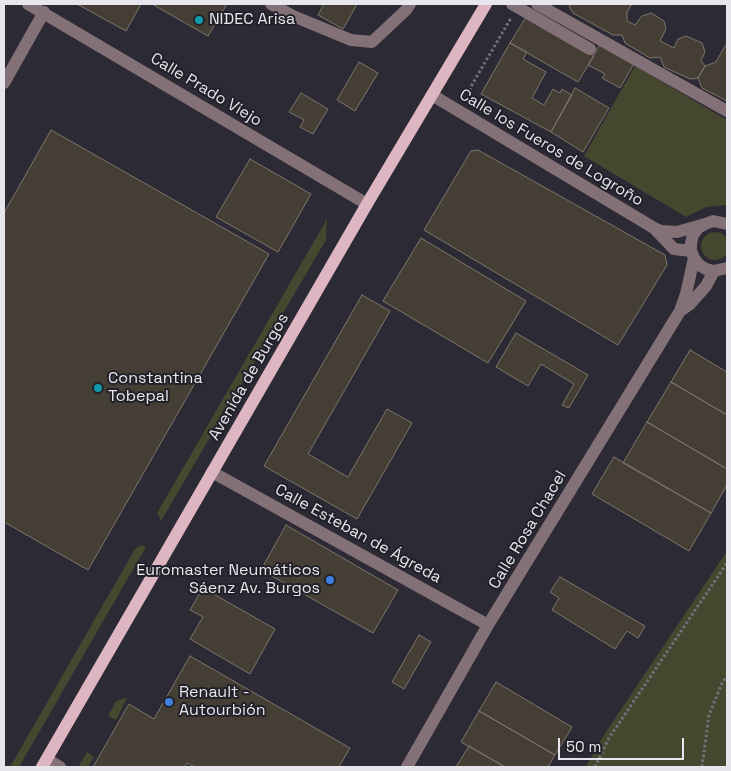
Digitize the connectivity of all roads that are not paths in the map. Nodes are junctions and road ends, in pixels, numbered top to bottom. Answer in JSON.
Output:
{"nodes":[{"id":1,"x":28,"y":4,"type":"edge"},
{"id":2,"x":271,"y":4,"type":"edge"},
{"id":3,"x":410,"y":4,"type":"edge"},
{"id":4,"x":486,"y":4,"type":"edge"},
{"id":5,"x":537,"y":4,"type":"edge"},
{"id":6,"x":515,"y":6,"type":"edge"},
{"id":7,"x":44,"y":12,"type":"junction"},
{"id":8,"x":590,"y":49,"type":"dead end"},
{"id":9,"x":4,"y":83,"type":"edge"},
{"id":10,"x":432,"y":96,"type":"junction"},
{"id":11,"x":727,"y":111,"type":"edge"},
{"id":12,"x":366,"y":204,"type":"junction"},
{"id":13,"x":705,"y":224,"type":"junction"},
{"id":14,"x":727,"y":224,"type":"edge"},
{"id":15,"x":654,"y":228,"type":"junction"},
{"id":16,"x":692,"y":255,"type":"junction"},
{"id":17,"x":723,"y":272,"type":"edge"},
{"id":18,"x":680,"y":311,"type":"junction"},
{"id":19,"x":212,"y":472,"type":"junction"},
{"id":20,"x":488,"y":625,"type":"junction"},
{"id":21,"x":44,"y":763,"type":"edge"},
{"id":22,"x":60,"y":767,"type":"edge"},
{"id":23,"x":407,"y":767,"type":"edge"}],
"edges":[{"from":1,"to":7,"type":"street","name":"Calle Prado Viejo"},
{"from":2,"to":3,"type":"street"},
{"from":4,"to":10,"type":"main road","name":"Avenida de Burgos"},
{"from":5,"to":11,"type":"street"},
{"from":6,"to":8,"type":"street"},
{"from":7,"to":9,"type":"street"},
{"from":7,"to":12,"type":"street","name":"Calle Prado Viejo"},
{"from":10,"to":12,"type":"main road","name":"Avenida de Burgos"},
{"from":10,"to":15,"type":"street","name":"Calle los Fueros de Logroño"},
{"from":12,"to":19,"type":"main road","name":"Avenida de Burgos"},
{"from":13,"to":14,"type":"street","name":"Calle los Fueros de Logroño"},
{"from":13,"to":15,"type":"street","name":"Calle los Fueros de Logroño"},
{"from":13,"to":16,"type":"street","name":"Calle Rosa Chacel"},
{"from":15,"to":16,"type":"street","name":"Calle los Fueros de Logroño"},
{"from":16,"to":17,"type":"street","name":"Calle los Fueros de Logroño"},
{"from":16,"to":18,"type":"street","name":"Calle Rosa Chacel"},
{"from":17,"to":18,"type":"street","name":"Calle Rosa Chacel"},
{"from":18,"to":20,"type":"street","name":"Calle Rosa Chacel"},
{"from":19,"to":20,"type":"street","name":"Calle Esteban de Ágreda"},
{"from":19,"to":21,"type":"main road","name":"Avenida de Burgos"},
{"from":20,"to":23,"type":"street","name":"Calle Rosa Chacel"},
{"from":21,"to":22,"type":"street"}]}
